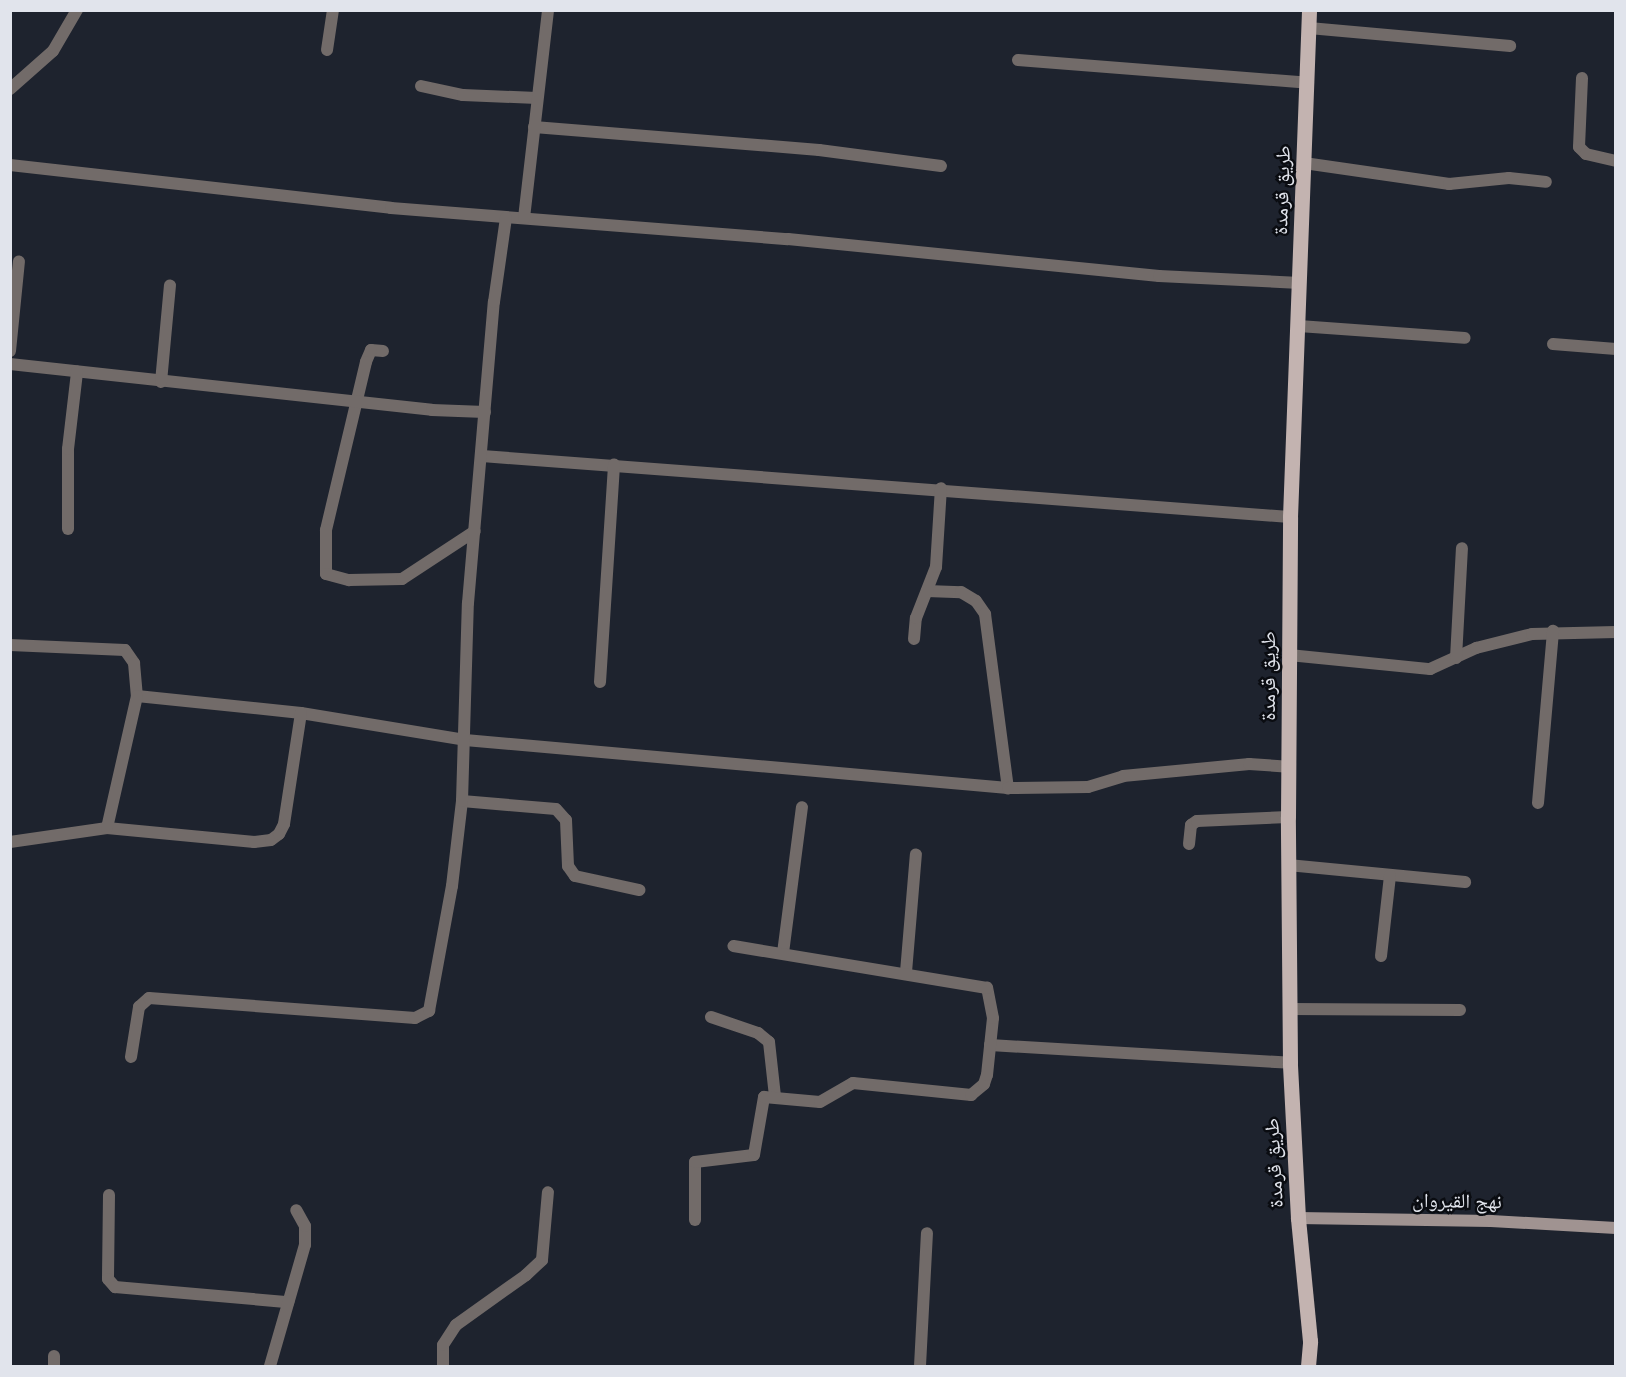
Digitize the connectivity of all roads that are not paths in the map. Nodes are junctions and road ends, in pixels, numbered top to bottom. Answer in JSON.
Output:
{"nodes":[{"id":1,"x":77,"y":10,"type":"edge"},
{"id":2,"x":333,"y":10,"type":"edge"},
{"id":3,"x":548,"y":10,"type":"edge"},
{"id":4,"x":1310,"y":10,"type":"edge"},
{"id":5,"x":1309,"y":28,"type":"junction"},
{"id":6,"x":1510,"y":45,"type":"dead end"},
{"id":7,"x":327,"y":51,"type":"dead end"},
{"id":8,"x":1018,"y":60,"type":"dead end"},
{"id":9,"x":1582,"y":78,"type":"dead end"},
{"id":10,"x":1308,"y":83,"type":"junction"},
{"id":11,"x":421,"y":86,"type":"dead end"},
{"id":12,"x":10,"y":89,"type":"edge"},
{"id":13,"x":537,"y":98,"type":"junction"},
{"id":14,"x":534,"y":127,"type":"junction"},
{"id":15,"x":1616,"y":161,"type":"edge"},
{"id":16,"x":1304,"y":163,"type":"junction"},
{"id":17,"x":10,"y":165,"type":"edge"},
{"id":18,"x":941,"y":165,"type":"dead end"},
{"id":19,"x":1546,"y":182,"type":"dead end"},
{"id":20,"x":506,"y":218,"type":"junction"},
{"id":21,"x":524,"y":218,"type":"junction"},
{"id":22,"x":19,"y":261,"type":"dead end"},
{"id":23,"x":1300,"y":283,"type":"junction"},
{"id":24,"x":170,"y":285,"type":"dead end"},
{"id":25,"x":1299,"y":326,"type":"junction"},
{"id":26,"x":1465,"y":338,"type":"dead end"},
{"id":27,"x":1553,"y":344,"type":"dead end"},
{"id":28,"x":1616,"y":349,"type":"edge"},
{"id":29,"x":10,"y":351,"type":"edge"},
{"id":30,"x":383,"y":351,"type":"dead end"},
{"id":31,"x":10,"y":364,"type":"edge"},
{"id":32,"x":77,"y":372,"type":"junction"},
{"id":33,"x":161,"y":382,"type":"junction"},
{"id":34,"x":359,"y":402,"type":"junction"},
{"id":35,"x":485,"y":412,"type":"junction"},
{"id":36,"x":482,"y":456,"type":"junction"},
{"id":37,"x":614,"y":464,"type":"junction"},
{"id":38,"x":941,"y":488,"type":"junction"},
{"id":39,"x":1290,"y":517,"type":"junction"},
{"id":40,"x":68,"y":529,"type":"dead end"},
{"id":41,"x":475,"y":531,"type":"junction"},
{"id":42,"x":1462,"y":548,"type":"dead end"},
{"id":43,"x":927,"y":591,"type":"junction"},
{"id":44,"x":1553,"y":631,"type":"junction"},
{"id":45,"x":1616,"y":632,"type":"edge"},
{"id":46,"x":914,"y":639,"type":"dead end"},
{"id":47,"x":10,"y":645,"type":"edge"},
{"id":48,"x":1289,"y":655,"type":"junction"},
{"id":49,"x":1456,"y":658,"type":"junction"},
{"id":50,"x":600,"y":682,"type":"dead end"},
{"id":51,"x":137,"y":696,"type":"junction"},
{"id":52,"x":301,"y":713,"type":"junction"},
{"id":53,"x":465,"y":740,"type":"junction"},
{"id":54,"x":1288,"y":767,"type":"junction"},
{"id":55,"x":1008,"y":788,"type":"junction"},
{"id":56,"x":462,"y":801,"type":"junction"},
{"id":57,"x":1538,"y":803,"type":"dead end"},
{"id":58,"x":802,"y":807,"type":"dead end"},
{"id":59,"x":1288,"y":817,"type":"junction"},
{"id":60,"x":107,"y":828,"type":"junction"},
{"id":61,"x":10,"y":842,"type":"edge"},
{"id":62,"x":1190,"y":844,"type":"dead end"},
{"id":63,"x":916,"y":854,"type":"dead end"},
{"id":64,"x":1288,"y":864,"type":"junction"},
{"id":65,"x":1390,"y":876,"type":"junction"},
{"id":66,"x":1465,"y":882,"type":"dead end"},
{"id":67,"x":639,"y":890,"type":"dead end"},
{"id":68,"x":733,"y":946,"type":"dead end"},
{"id":69,"x":783,"y":953,"type":"junction"},
{"id":70,"x":1382,"y":956,"type":"dead end"},
{"id":71,"x":906,"y":972,"type":"junction"},
{"id":72,"x":1290,"y":1009,"type":"junction"},
{"id":73,"x":1460,"y":1010,"type":"dead end"},
{"id":74,"x":711,"y":1017,"type":"dead end"},
{"id":75,"x":990,"y":1045,"type":"junction"},
{"id":76,"x":131,"y":1057,"type":"dead end"},
{"id":77,"x":1290,"y":1063,"type":"junction"},
{"id":78,"x":775,"y":1096,"type":"junction"},
{"id":79,"x":548,"y":1192,"type":"dead end"},
{"id":80,"x":109,"y":1195,"type":"dead end"},
{"id":81,"x":296,"y":1210,"type":"dead end"},
{"id":82,"x":1298,"y":1218,"type":"junction"},
{"id":83,"x":695,"y":1220,"type":"dead end"},
{"id":84,"x":1616,"y":1228,"type":"edge"},
{"id":85,"x":927,"y":1233,"type":"dead end"},
{"id":86,"x":288,"y":1302,"type":"junction"},
{"id":87,"x":1310,"y":1341,"type":"junction"},
{"id":88,"x":270,"y":1366,"type":"edge"},
{"id":89,"x":443,"y":1366,"type":"edge"},
{"id":90,"x":920,"y":1366,"type":"edge"},
{"id":91,"x":1308,"y":1366,"type":"edge"},
{"id":92,"x":1319,"y":1366,"type":"edge"}],
"edges":[{"from":1,"to":12,"type":"street"},
{"from":2,"to":7,"type":"street"},
{"from":3,"to":13,"type":"street"},
{"from":4,"to":5,"type":"main road","name":"طريق قرمدة"},
{"from":5,"to":6,"type":"street"},
{"from":5,"to":10,"type":"main road","name":"طريق قرمدة"},
{"from":8,"to":10,"type":"street"},
{"from":9,"to":15,"type":"street"},
{"from":10,"to":16,"type":"main road","name":"طريق قرمدة"},
{"from":11,"to":13,"type":"street"},
{"from":13,"to":14,"type":"street"},
{"from":14,"to":18,"type":"street"},
{"from":14,"to":21,"type":"street"},
{"from":16,"to":19,"type":"street"},
{"from":16,"to":23,"type":"main road","name":"طريق قرمدة"},
{"from":17,"to":20,"type":"street"},
{"from":20,"to":21,"type":"street"},
{"from":20,"to":35,"type":"street"},
{"from":21,"to":23,"type":"street"},
{"from":22,"to":29,"type":"street"},
{"from":23,"to":25,"type":"main road","name":"طريق قرمدة"},
{"from":24,"to":33,"type":"street"},
{"from":25,"to":26,"type":"street"},
{"from":25,"to":39,"type":"main road","name":"طريق قرمدة"},
{"from":27,"to":28,"type":"street"},
{"from":30,"to":34,"type":"street"},
{"from":31,"to":32,"type":"street"},
{"from":32,"to":33,"type":"street"},
{"from":32,"to":40,"type":"street"},
{"from":33,"to":34,"type":"street"},
{"from":34,"to":35,"type":"street"},
{"from":34,"to":41,"type":"street"},
{"from":35,"to":36,"type":"street"},
{"from":36,"to":37,"type":"street"},
{"from":36,"to":41,"type":"street"},
{"from":37,"to":38,"type":"street"},
{"from":37,"to":50,"type":"street"},
{"from":38,"to":39,"type":"street"},
{"from":38,"to":43,"type":"street"},
{"from":39,"to":48,"type":"main road","name":"طريق قرمدة"},
{"from":41,"to":53,"type":"street"},
{"from":42,"to":49,"type":"street"},
{"from":43,"to":46,"type":"street"},
{"from":43,"to":55,"type":"street"},
{"from":44,"to":45,"type":"street"},
{"from":44,"to":49,"type":"street"},
{"from":44,"to":57,"type":"street"},
{"from":47,"to":51,"type":"street"},
{"from":48,"to":49,"type":"street"},
{"from":48,"to":54,"type":"main road","name":"طريق قرمدة"},
{"from":51,"to":52,"type":"street"},
{"from":51,"to":60,"type":"street"},
{"from":52,"to":53,"type":"street"},
{"from":52,"to":60,"type":"street"},
{"from":53,"to":55,"type":"street"},
{"from":53,"to":56,"type":"street"},
{"from":54,"to":55,"type":"street"},
{"from":54,"to":59,"type":"main road","name":"طريق قرمدة"},
{"from":56,"to":67,"type":"street"},
{"from":56,"to":76,"type":"street"},
{"from":58,"to":69,"type":"street"},
{"from":59,"to":62,"type":"street"},
{"from":59,"to":64,"type":"main road","name":"طريق قرمدة"},
{"from":60,"to":61,"type":"street"},
{"from":63,"to":71,"type":"street"},
{"from":64,"to":65,"type":"street"},
{"from":64,"to":72,"type":"main road","name":"طريق قرمدة"},
{"from":65,"to":66,"type":"street"},
{"from":65,"to":70,"type":"street"},
{"from":68,"to":69,"type":"street"},
{"from":69,"to":71,"type":"street"},
{"from":71,"to":75,"type":"street"},
{"from":72,"to":73,"type":"street"},
{"from":72,"to":77,"type":"main road","name":"طريق قرمدة"},
{"from":74,"to":78,"type":"street"},
{"from":75,"to":77,"type":"street"},
{"from":75,"to":78,"type":"street"},
{"from":77,"to":82,"type":"main road","name":"طريق قرمدة"},
{"from":78,"to":83,"type":"street"},
{"from":79,"to":89,"type":"street"},
{"from":80,"to":86,"type":"street"},
{"from":81,"to":86,"type":"street"},
{"from":82,"to":84,"type":"street","name":"نهج القيروان"},
{"from":82,"to":87,"type":"main road","name":"طريق قرمدة"},
{"from":85,"to":90,"type":"street"},
{"from":86,"to":88,"type":"street"},
{"from":87,"to":91,"type":"main road","name":"طريق قرمدة"},
{"from":87,"to":92,"type":"main road","name":"طريق قرمدة"}]}
